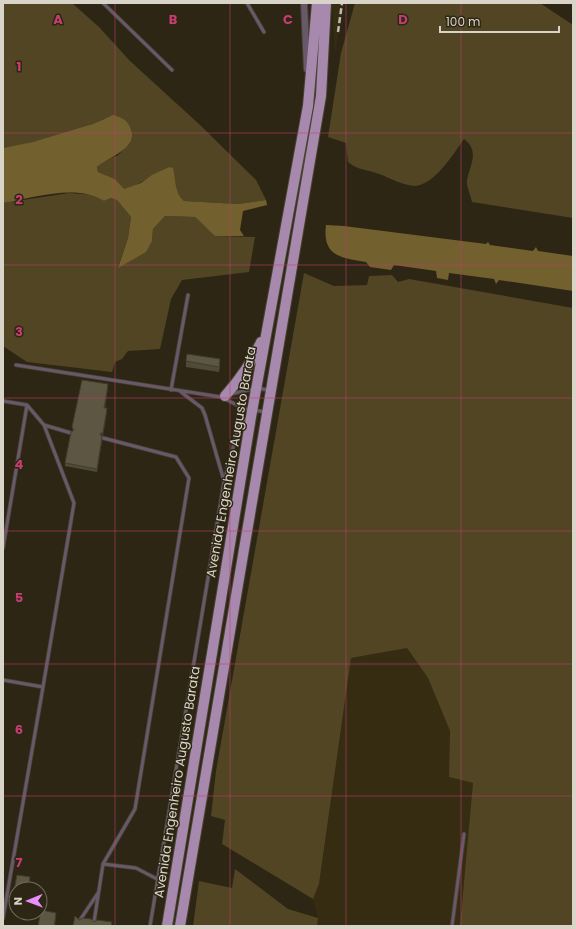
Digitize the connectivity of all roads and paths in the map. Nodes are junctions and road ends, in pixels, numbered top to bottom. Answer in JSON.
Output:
{"nodes":[{"id":1,"x":103,"y":3,"type":"edge"},
{"id":2,"x":247,"y":3,"type":"edge"},
{"id":3,"x":304,"y":3,"type":"edge"},
{"id":4,"x":318,"y":3,"type":"edge"},
{"id":5,"x":326,"y":3,"type":"edge"},
{"id":6,"x":264,"y":32,"type":"dead end"},
{"id":7,"x":172,"y":70,"type":"dead end"},
{"id":8,"x":308,"y":106,"type":"junction"},
{"id":9,"x":188,"y":295,"type":"dead end"},
{"id":10,"x":268,"y":327,"type":"junction"},
{"id":11,"x":16,"y":365,"type":"dead end"},
{"id":12,"x":257,"y":388,"type":"junction"},
{"id":13,"x":171,"y":390,"type":"junction"},
{"id":14,"x":272,"y":390,"type":"junction"},
{"id":15,"x":179,"y":391,"type":"junction"},
{"id":16,"x":223,"y":396,"type":"junction"},
{"id":17,"x":3,"y":401,"type":"edge"},
{"id":18,"x":27,"y":405,"type":"junction"},
{"id":19,"x":268,"y":412,"type":"junction"},
{"id":20,"x":252,"y":414,"type":"junction"},
{"id":21,"x":44,"y":425,"type":"junction"},
{"id":22,"x":72,"y":433,"type":"edge"},
{"id":23,"x":103,"y":438,"type":"edge"},
{"id":24,"x":224,"y":482,"type":"junction"},
{"id":25,"x":3,"y":548,"type":"edge"},
{"id":26,"x":3,"y":680,"type":"edge"},
{"id":27,"x":43,"y":687,"type":"junction"},
{"id":28,"x":464,"y":834,"type":"dead end"},
{"id":29,"x":103,"y":864,"type":"junction"},
{"id":30,"x":157,"y":879,"type":"junction"},
{"id":31,"x":99,"y":892,"type":"junction"},
{"id":32,"x":3,"y":918,"type":"edge"},
{"id":33,"x":80,"y":920,"type":"edge"},
{"id":34,"x":94,"y":922,"type":"edge"},
{"id":35,"x":150,"y":926,"type":"edge"},
{"id":36,"x":166,"y":926,"type":"edge"},
{"id":37,"x":180,"y":926,"type":"edge"},
{"id":38,"x":452,"y":926,"type":"edge"}],
"edges":[{"from":1,"to":7,"type":"lane"},
{"from":2,"to":6,"type":"lane"},
{"from":3,"to":8,"type":"street"},
{"from":4,"to":8,"type":"main road","name":"Avenida Engenheiro Augusto Barata"},
{"from":5,"to":14,"type":"main road","name":"Avenida Engenheiro Augusto Barata"},
{"from":8,"to":10,"type":"main road","name":"Avenida Engenheiro Augusto Barata"},
{"from":9,"to":13,"type":"lane"},
{"from":10,"to":12,"type":"main road","name":"Avenida Engenheiro Augusto Barata"},
{"from":10,"to":16,"type":"main road"},
{"from":11,"to":13,"type":"lane"},
{"from":12,"to":14,"type":"lane"},
{"from":12,"to":16,"type":"lane"},
{"from":12,"to":20,"type":"main road","name":"Avenida Engenheiro Augusto Barata"},
{"from":13,"to":15,"type":"lane"},
{"from":14,"to":19,"type":"main road","name":"Avenida Engenheiro Augusto Barata"},
{"from":15,"to":16,"type":"lane"},
{"from":15,"to":24,"type":"lane"},
{"from":16,"to":20,"type":"lane"},
{"from":17,"to":18,"type":"lane"},
{"from":18,"to":21,"type":"lane"},
{"from":18,"to":25,"type":"lane"},
{"from":19,"to":20,"type":"lane"},
{"from":19,"to":37,"type":"main road","name":"Avenida Engenheiro Augusto Barata"},
{"from":20,"to":24,"type":"lane"},
{"from":20,"to":36,"type":"main road","name":"Avenida Engenheiro Augusto Barata"},
{"from":21,"to":22,"type":"lane"},
{"from":21,"to":27,"type":"lane"},
{"from":23,"to":29,"type":"lane"},
{"from":24,"to":30,"type":"lane"},
{"from":26,"to":27,"type":"lane"},
{"from":27,"to":32,"type":"lane"},
{"from":28,"to":38,"type":"lane"},
{"from":29,"to":30,"type":"lane"},
{"from":29,"to":31,"type":"lane"},
{"from":30,"to":35,"type":"lane"},
{"from":31,"to":33,"type":"lane"},
{"from":31,"to":34,"type":"lane"}]}
